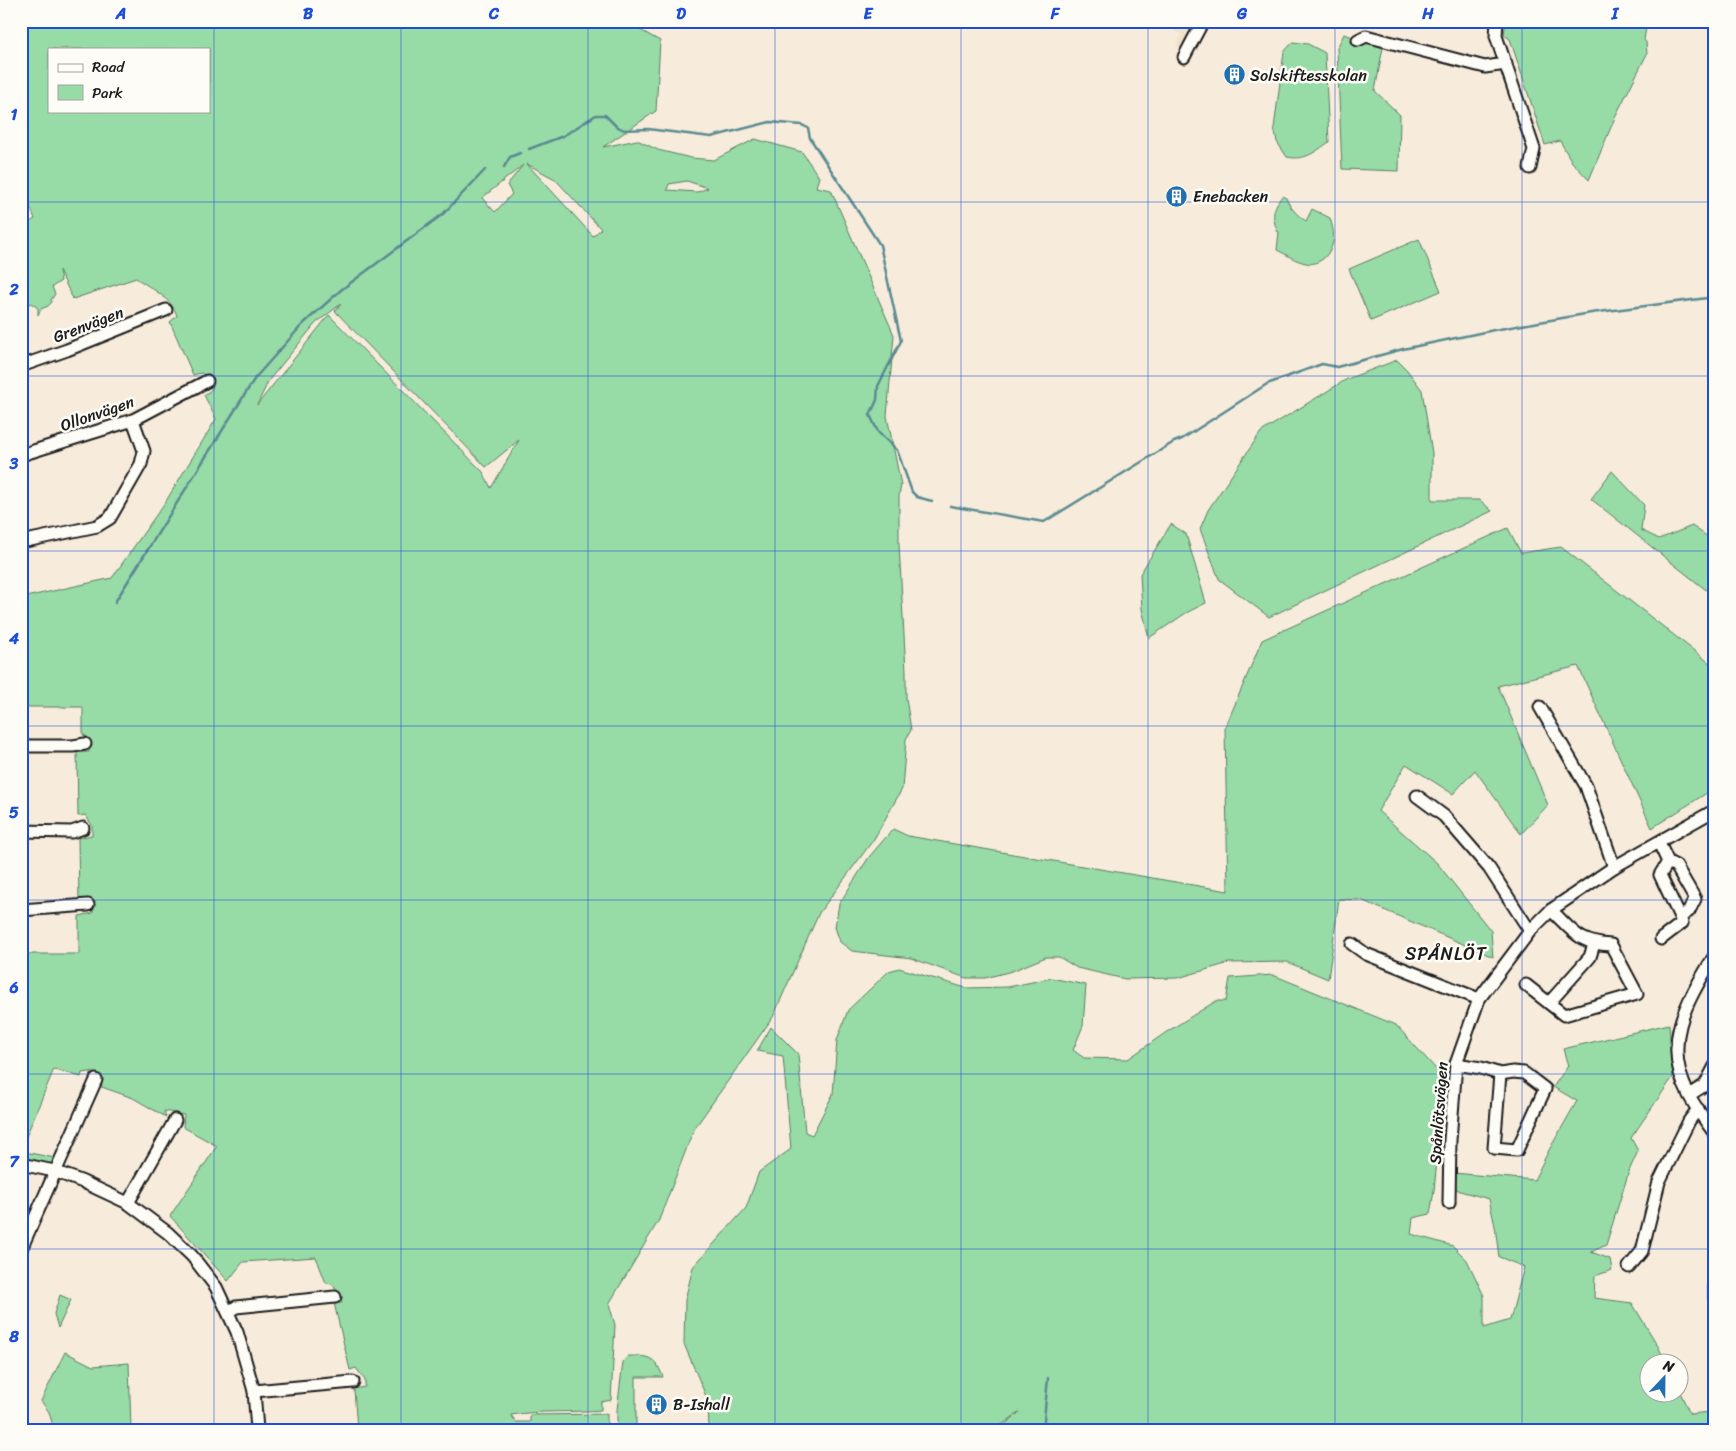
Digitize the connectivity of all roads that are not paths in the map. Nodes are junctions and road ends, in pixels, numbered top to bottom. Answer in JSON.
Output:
{"nodes":[{"id":1,"x":1203,"y":21,"type":"edge"},
{"id":2,"x":1496,"y":21,"type":"edge"},
{"id":3,"x":1358,"y":40,"type":"dead end"},
{"id":4,"x":1184,"y":57,"type":"dead end"},
{"id":5,"x":1506,"y":64,"type":"junction"},
{"id":6,"x":1530,"y":168,"type":"dead end"},
{"id":7,"x":166,"y":310,"type":"dead end"},
{"id":8,"x":21,"y":366,"type":"edge"},
{"id":9,"x":207,"y":381,"type":"dead end"},
{"id":10,"x":133,"y":420,"type":"junction"},
{"id":11,"x":21,"y":455,"type":"edge"},
{"id":12,"x":21,"y":542,"type":"edge"},
{"id":13,"x":1540,"y":707,"type":"dead end"},
{"id":14,"x":85,"y":744,"type":"dead end"},
{"id":15,"x":21,"y":746,"type":"edge"},
{"id":16,"x":1417,"y":796,"type":"dead end"},
{"id":17,"x":1715,"y":810,"type":"edge"},
{"id":18,"x":83,"y":828,"type":"dead end"},
{"id":19,"x":21,"y":831,"type":"edge"},
{"id":20,"x":1659,"y":843,"type":"junction"},
{"id":21,"x":1668,"y":862,"type":"junction"},
{"id":22,"x":1614,"y":867,"type":"junction"},
{"id":23,"x":88,"y":905,"type":"dead end"},
{"id":24,"x":21,"y":910,"type":"edge"},
{"id":25,"x":1551,"y":910,"type":"junction"},
{"id":26,"x":1680,"y":916,"type":"junction"},
{"id":27,"x":1530,"y":931,"type":"junction"},
{"id":28,"x":1606,"y":933,"type":"dead end"},
{"id":29,"x":1661,"y":939,"type":"dead end"},
{"id":30,"x":1352,"y":944,"type":"dead end"},
{"id":31,"x":1594,"y":944,"type":"junction"},
{"id":32,"x":1611,"y":945,"type":"junction"},
{"id":33,"x":1715,"y":955,"type":"edge"},
{"id":34,"x":1526,"y":985,"type":"dead end"},
{"id":35,"x":1479,"y":999,"type":"junction"},
{"id":36,"x":1549,"y":1003,"type":"junction"},
{"id":37,"x":1456,"y":1064,"type":"junction"},
{"id":38,"x":1715,"y":1066,"type":"edge"},
{"id":39,"x":1500,"y":1074,"type":"junction"},
{"id":40,"x":96,"y":1080,"type":"dead end"},
{"id":41,"x":1689,"y":1095,"type":"junction"},
{"id":42,"x":1698,"y":1109,"type":"junction"},
{"id":43,"x":175,"y":1120,"type":"dead end"},
{"id":44,"x":1715,"y":1134,"type":"edge"},
{"id":45,"x":21,"y":1164,"type":"edge"},
{"id":46,"x":54,"y":1171,"type":"junction"},
{"id":47,"x":128,"y":1203,"type":"junction"},
{"id":48,"x":1450,"y":1203,"type":"dead end"},
{"id":49,"x":21,"y":1249,"type":"edge"},
{"id":50,"x":1715,"y":1263,"type":"edge"},
{"id":51,"x":1629,"y":1267,"type":"dead end"},
{"id":52,"x":335,"y":1297,"type":"dead end"},
{"id":53,"x":1715,"y":1298,"type":"edge"},
{"id":54,"x":228,"y":1312,"type":"junction"},
{"id":55,"x":353,"y":1382,"type":"dead end"},
{"id":56,"x":254,"y":1391,"type":"junction"},
{"id":57,"x":257,"y":1430,"type":"edge"}],
"edges":[{"from":1,"to":4,"type":"street"},
{"from":2,"to":5,"type":"street"},
{"from":3,"to":5,"type":"street"},
{"from":5,"to":6,"type":"street"},
{"from":7,"to":8,"type":"street","name":"Grenvägen"},
{"from":9,"to":10,"type":"street","name":"Ollonvägen"},
{"from":10,"to":11,"type":"street","name":"Ollonvägen"},
{"from":10,"to":12,"type":"street"},
{"from":13,"to":22,"type":"street"},
{"from":14,"to":15,"type":"street"},
{"from":16,"to":27,"type":"street"},
{"from":17,"to":20,"type":"street","name":"Spånlötsvägen"},
{"from":18,"to":19,"type":"street"},
{"from":20,"to":21,"type":"street"},
{"from":20,"to":22,"type":"street","name":"Spånlötsvägen"},
{"from":21,"to":26,"type":"street"},
{"from":21,"to":26,"type":"street"},
{"from":22,"to":25,"type":"street","name":"Spånlötsvägen"},
{"from":23,"to":24,"type":"street"},
{"from":25,"to":27,"type":"street","name":"Spånlötsvägen"},
{"from":25,"to":31,"type":"street"},
{"from":26,"to":29,"type":"street"},
{"from":27,"to":35,"type":"street","name":"Spånlötsvägen"},
{"from":28,"to":32,"type":"street"},
{"from":30,"to":35,"type":"street"},
{"from":31,"to":32,"type":"street"},
{"from":31,"to":36,"type":"street"},
{"from":32,"to":36,"type":"street"},
{"from":33,"to":41,"type":"street"},
{"from":34,"to":36,"type":"street"},
{"from":35,"to":37,"type":"street","name":"Spånlötsvägen"},
{"from":37,"to":39,"type":"street"},
{"from":37,"to":48,"type":"street","name":"Spånlötsvägen"},
{"from":38,"to":41,"type":"street"},
{"from":39,"to":39,"type":"street"},
{"from":40,"to":46,"type":"street"},
{"from":41,"to":42,"type":"street"},
{"from":42,"to":44,"type":"street"},
{"from":42,"to":51,"type":"street"},
{"from":43,"to":47,"type":"street"},
{"from":45,"to":46,"type":"street"},
{"from":46,"to":47,"type":"street"},
{"from":46,"to":49,"type":"street"},
{"from":47,"to":54,"type":"street"},
{"from":50,"to":53,"type":"street"},
{"from":52,"to":54,"type":"street"},
{"from":54,"to":56,"type":"street"},
{"from":55,"to":56,"type":"street"},
{"from":56,"to":57,"type":"street"}]}
